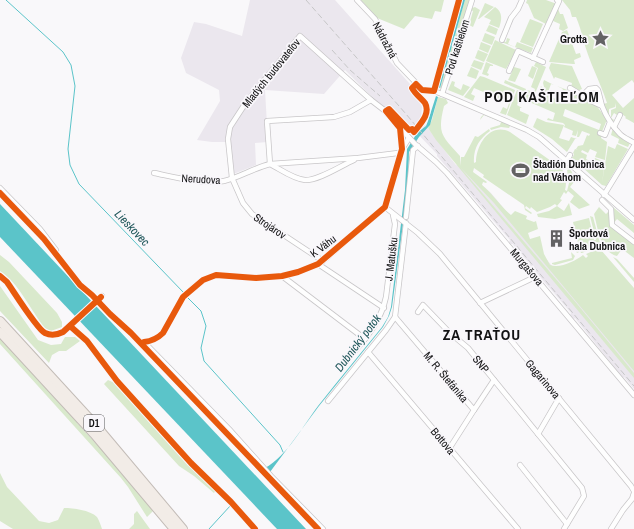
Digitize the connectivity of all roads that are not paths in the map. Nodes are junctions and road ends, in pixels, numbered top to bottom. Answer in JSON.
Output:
{"nodes":[{"id":1,"x":357,"y":0,"type":"edge"},
{"id":2,"x":459,"y":0,"type":"edge"},
{"id":3,"x":472,"y":0,"type":"edge"},
{"id":4,"x":522,"y":0,"type":"edge"},
{"id":5,"x":557,"y":0,"type":"edge"},
{"id":6,"x":502,"y":40,"type":"dead end"},
{"id":7,"x":533,"y":58,"type":"junction"},
{"id":8,"x":543,"y":62,"type":"dead end"},
{"id":9,"x":509,"y":71,"type":"dead end"},
{"id":10,"x":570,"y":88,"type":"dead end"},
{"id":11,"x":438,"y":92,"type":"junction"},
{"id":12,"x":585,"y":93,"type":"dead end"},
{"id":13,"x":371,"y":100,"type":"junction"},
{"id":14,"x":602,"y":106,"type":"junction"},
{"id":15,"x":620,"y":115,"type":"dead end"},
{"id":16,"x":610,"y":122,"type":"junction"},
{"id":17,"x":614,"y":127,"type":"junction"},
{"id":18,"x":400,"y":128,"type":"junction"},
{"id":19,"x":600,"y":134,"type":"dead end"},
{"id":20,"x":413,"y":142,"type":"junction"},
{"id":21,"x":634,"y":145,"type":"edge"},
{"id":22,"x":402,"y":151,"type":"junction"},
{"id":23,"x":570,"y":155,"type":"dead end"},
{"id":24,"x":358,"y":158,"type":"junction"},
{"id":25,"x":567,"y":160,"type":"junction"},
{"id":26,"x":270,"y":164,"type":"junction"},
{"id":27,"x":154,"y":173,"type":"dead end"},
{"id":28,"x":232,"y":178,"type":"junction"},
{"id":29,"x":0,"y":188,"type":"edge"},
{"id":30,"x":603,"y":197,"type":"junction"},
{"id":31,"x":385,"y":207,"type":"junction"},
{"id":32,"x":393,"y":212,"type":"junction"},
{"id":33,"x":406,"y":217,"type":"dead end"},
{"id":34,"x":634,"y":220,"type":"edge"},
{"id":35,"x":405,"y":223,"type":"junction"},
{"id":36,"x":634,"y":242,"type":"edge"},
{"id":37,"x":56,"y":250,"type":"dead end"},
{"id":38,"x":323,"y":261,"type":"junction"},
{"id":39,"x":318,"y":264,"type":"junction"},
{"id":40,"x":0,"y":276,"type":"edge"},
{"id":41,"x":282,"y":276,"type":"junction"},
{"id":42,"x":535,"y":277,"type":"junction"},
{"id":43,"x":102,"y":296,"type":"dead end"},
{"id":44,"x":480,"y":303,"type":"junction"},
{"id":45,"x":384,"y":308,"type":"junction"},
{"id":46,"x":418,"y":312,"type":"dead end"},
{"id":47,"x":395,"y":317,"type":"junction"},
{"id":48,"x":0,"y":321,"type":"edge"},
{"id":49,"x":70,"y":326,"type":"junction"},
{"id":50,"x":0,"y":332,"type":"edge"},
{"id":51,"x":365,"y":339,"type":"junction"},
{"id":52,"x":156,"y":340,"type":"junction"},
{"id":53,"x":153,"y":350,"type":"junction"},
{"id":54,"x":354,"y":352,"type":"dead end"},
{"id":55,"x":368,"y":352,"type":"junction"},
{"id":56,"x":494,"y":380,"type":"junction"},
{"id":57,"x":634,"y":395,"type":"edge"},
{"id":58,"x":559,"y":398,"type":"junction"},
{"id":59,"x":328,"y":401,"type":"dead end"},
{"id":60,"x":474,"y":410,"type":"junction"},
{"id":61,"x":538,"y":434,"type":"junction"},
{"id":62,"x":450,"y":449,"type":"junction"},
{"id":63,"x":520,"y":465,"type":"dead end"},
{"id":64,"x":633,"y":487,"type":"edge"},
{"id":65,"x":634,"y":492,"type":"edge"},
{"id":66,"x":633,"y":500,"type":"edge"},
{"id":67,"x":567,"y":524,"type":"junction"},
{"id":68,"x":174,"y":529,"type":"edge"},
{"id":69,"x":183,"y":529,"type":"edge"},
{"id":70,"x":255,"y":529,"type":"edge"},
{"id":71,"x":323,"y":529,"type":"edge"},
{"id":72,"x":518,"y":529,"type":"edge"},
{"id":73,"x":564,"y":529,"type":"edge"},
{"id":74,"x":611,"y":529,"type":"edge"}],
"edges":[{"from":1,"to":11,"type":"street","name":"Nádražná"},
{"from":2,"to":11,"type":"street"},
{"from":3,"to":11,"type":"street","name":"Pod kaštieľom"},
{"from":4,"to":6,"type":"street"},
{"from":5,"to":7,"type":"street"},
{"from":7,"to":8,"type":"street"},
{"from":7,"to":9,"type":"street"},
{"from":10,"to":14,"type":"street"},
{"from":11,"to":25,"type":"street"},
{"from":12,"to":14,"type":"street"},
{"from":13,"to":18,"type":"street","name":"Mladých budovateľov"},
{"from":13,"to":26,"type":"street"},
{"from":13,"to":28,"type":"street","name":"Mladých budovateľov"},
{"from":14,"to":16,"type":"street"},
{"from":15,"to":17,"type":"street"},
{"from":16,"to":17,"type":"street"},
{"from":16,"to":19,"type":"street"},
{"from":17,"to":21,"type":"street"},
{"from":18,"to":20,"type":"street","name":"Mladých budovateľov"},
{"from":18,"to":22,"type":"street"},
{"from":20,"to":22,"type":"street"},
{"from":20,"to":33,"type":"street"},
{"from":20,"to":42,"type":"street","name":"Murgašova"},
{"from":21,"to":30,"type":"street"},
{"from":22,"to":24,"type":"street","name":"Nerudova"},
{"from":22,"to":31,"type":"street"},
{"from":23,"to":25,"type":"street"},
{"from":24,"to":26,"type":"street","name":"Nerudova"},
{"from":24,"to":26,"type":"street","name":"Nerudova"},
{"from":25,"to":30,"type":"street"},
{"from":26,"to":28,"type":"street","name":"Nerudova"},
{"from":27,"to":28,"type":"street","name":"Nerudova"},
{"from":28,"to":38,"type":"street","name":"Strojárov"},
{"from":29,"to":37,"type":"street"},
{"from":30,"to":34,"type":"street"},
{"from":30,"to":36,"type":"street"},
{"from":31,"to":32,"type":"street","name":"Gagarinova"},
{"from":31,"to":38,"type":"street","name":"K Váhu"},
{"from":32,"to":35,"type":"street","name":"Gagarinova"},
{"from":32,"to":45,"type":"street","name":"J. Matušku"},
{"from":35,"to":44,"type":"street","name":"Gagarinova"},
{"from":35,"to":47,"type":"street"},
{"from":38,"to":39,"type":"street","name":"K Váhu"},
{"from":39,"to":41,"type":"street","name":"K Váhu"},
{"from":39,"to":45,"type":"street"},
{"from":40,"to":49,"type":"street"},
{"from":41,"to":51,"type":"street"},
{"from":41,"to":52,"type":"street","name":"K Váhu"},
{"from":42,"to":44,"type":"street"},
{"from":42,"to":57,"type":"street","name":"Murgašova"},
{"from":43,"to":49,"type":"street"},
{"from":44,"to":58,"type":"street","name":"Gagarinova"},
{"from":45,"to":51,"type":"street","name":"J. Matušku"},
{"from":46,"to":56,"type":"street","name":"SNP"},
{"from":47,"to":55,"type":"street"},
{"from":47,"to":60,"type":"street","name":"M. R. Štefánika"},
{"from":48,"to":69,"type":"highway","number":"D1"},
{"from":49,"to":70,"type":"street"},
{"from":50,"to":68,"type":"highway","number":"D1"},
{"from":51,"to":54,"type":"street","name":"J. Matušku"},
{"from":52,"to":53,"type":"street"},
{"from":52,"to":53,"type":"street"},
{"from":53,"to":71,"type":"street"},
{"from":55,"to":59,"type":"street"},
{"from":55,"to":62,"type":"street","name":"Bottova"},
{"from":56,"to":60,"type":"street","name":"M. R. Štefánika"},
{"from":56,"to":61,"type":"street","name":"SNP"},
{"from":58,"to":61,"type":"street"},
{"from":58,"to":64,"type":"street","name":"Gagarinova"},
{"from":60,"to":62,"type":"street"},
{"from":61,"to":67,"type":"street","name":"SNP"},
{"from":62,"to":72,"type":"street","name":"Bottova"},
{"from":63,"to":67,"type":"street"},
{"from":64,"to":65,"type":"street","name":"Gagarinova"},
{"from":65,"to":66,"type":"street"},
{"from":66,"to":74,"type":"street"},
{"from":67,"to":73,"type":"street","name":"SNP"}]}
